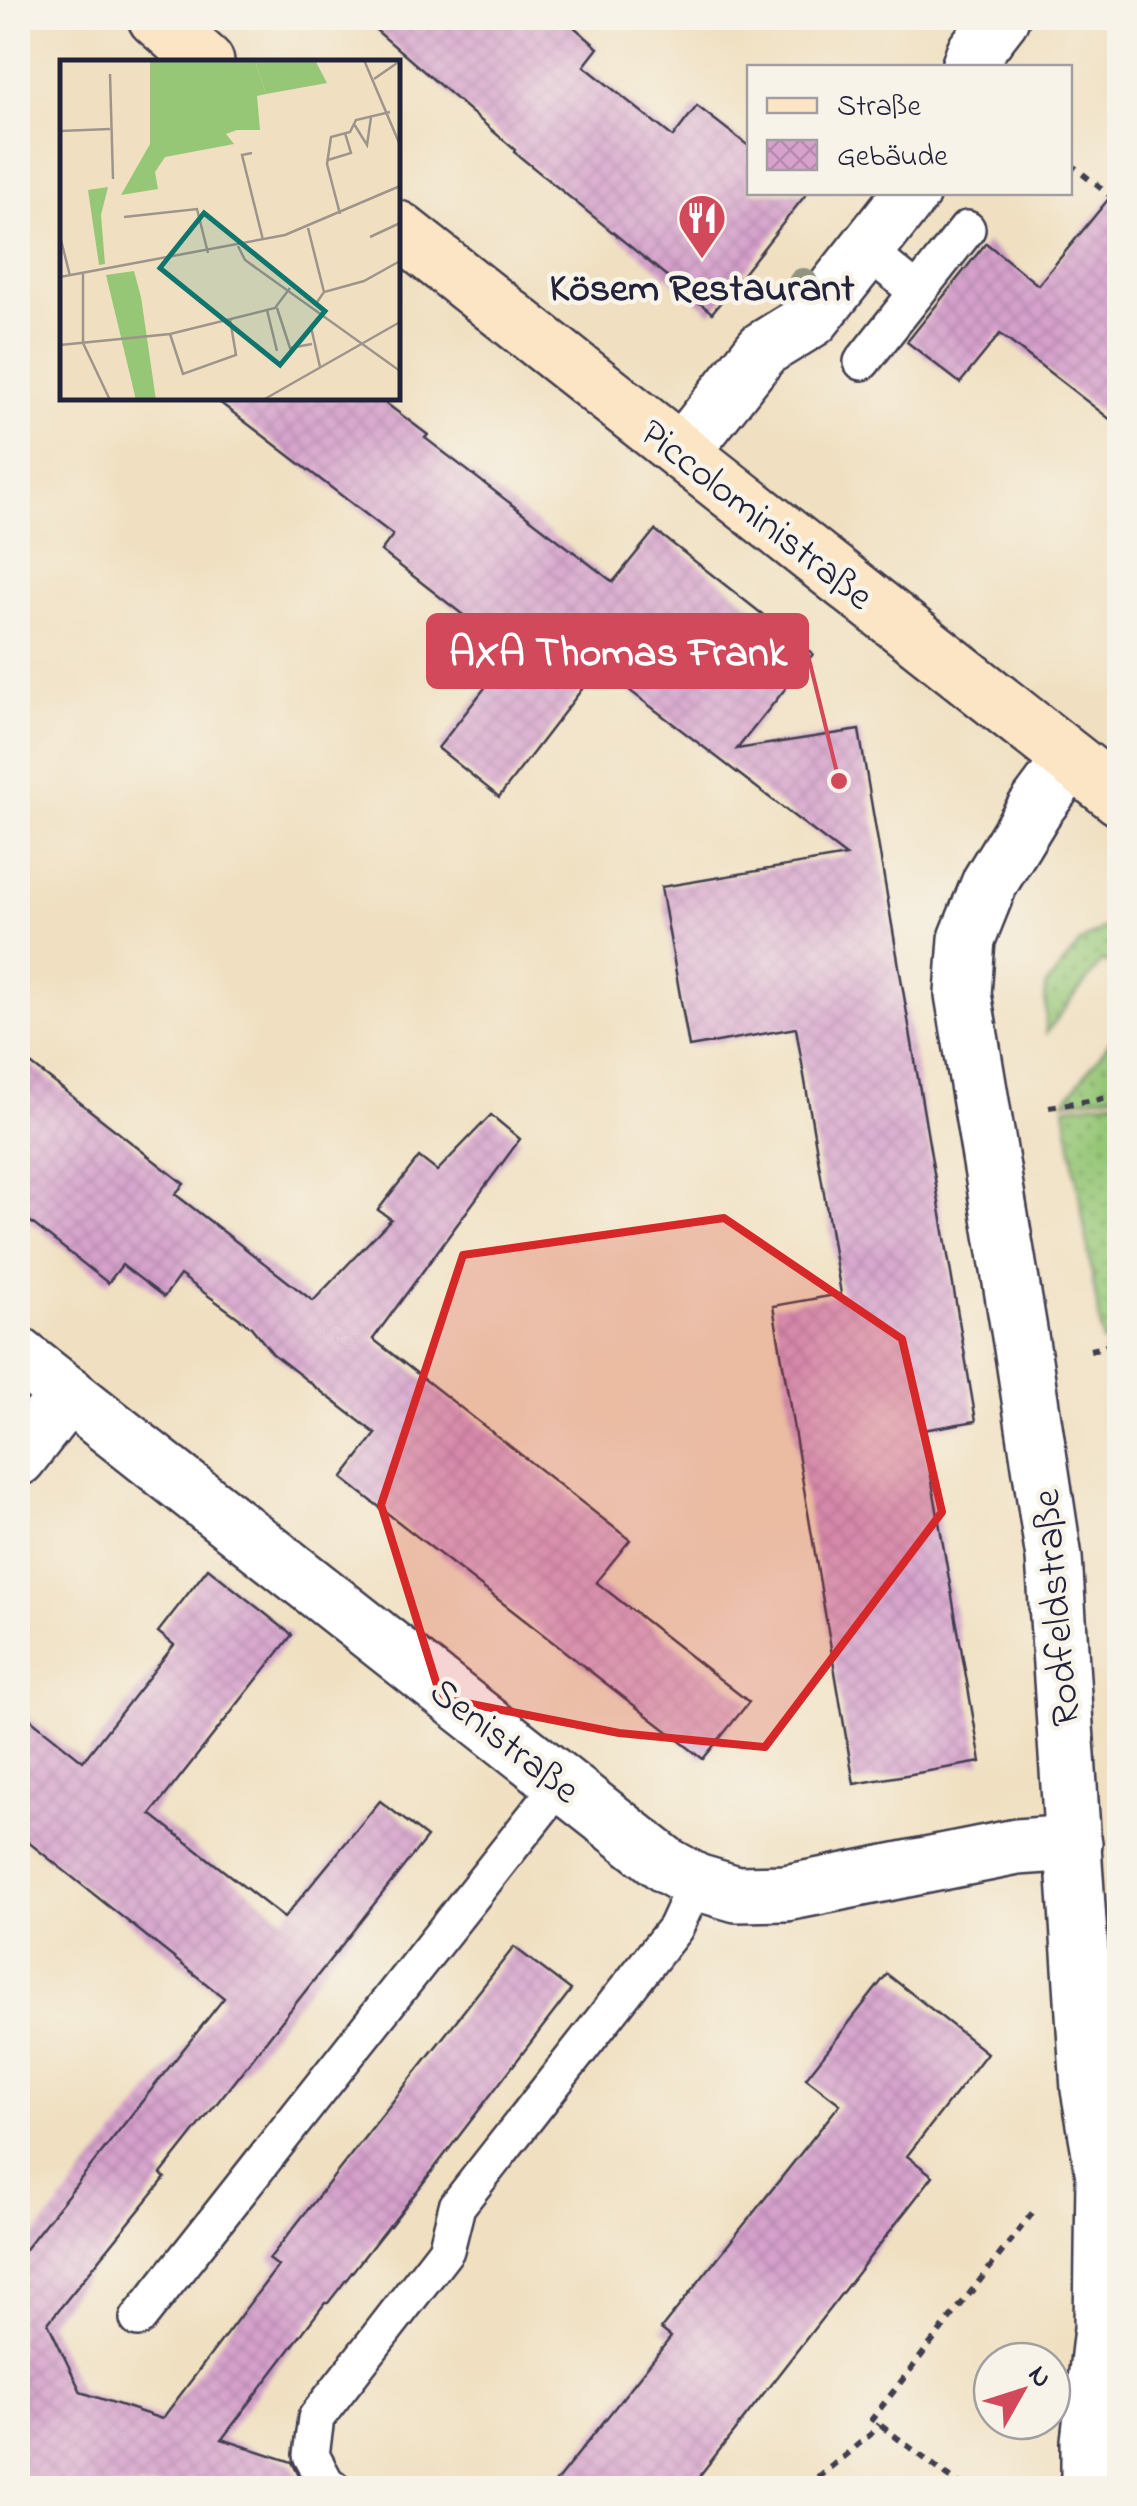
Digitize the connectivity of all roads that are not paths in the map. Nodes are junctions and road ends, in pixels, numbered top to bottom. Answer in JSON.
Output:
{"nodes":[{"id":1,"x":156,"y":18,"type":"edge"},
{"id":2,"x":1002,"y":18,"type":"edge"},
{"id":3,"x":204,"y":60,"type":"edge"},
{"id":4,"x":970,"y":65,"type":"edge"},
{"id":5,"x":910,"y":195,"type":"edge"},
{"id":6,"x":967,"y":229,"type":"dead end"},
{"id":7,"x":400,"y":231,"type":"edge"},
{"id":8,"x":866,"y":250,"type":"junction"},
{"id":9,"x":917,"y":292,"type":"junction"},
{"id":10,"x":862,"y":362,"type":"dead end"},
{"id":11,"x":682,"y":452,"type":"junction"},
{"id":12,"x":1071,"y":760,"type":"junction"},
{"id":13,"x":1120,"y":798,"type":"edge"},
{"id":14,"x":18,"y":1354,"type":"edge"},
{"id":15,"x":68,"y":1394,"type":"junction"},
{"id":16,"x":18,"y":1458,"type":"edge"},
{"id":17,"x":562,"y":1782,"type":"junction"},
{"id":18,"x":1074,"y":1843,"type":"junction"},
{"id":19,"x":696,"y":1882,"type":"junction"},
{"id":20,"x":138,"y":2319,"type":"dead end"},
{"id":21,"x":1111,"y":2328,"type":"edge"},
{"id":22,"x":330,"y":2486,"type":"edge"},
{"id":23,"x":1090,"y":2488,"type":"edge"}],
"edges":[{"from":1,"to":3,"type":"street"},
{"from":2,"to":4,"type":"street"},
{"from":5,"to":8,"type":"street"},
{"from":6,"to":9,"type":"lane"},
{"from":7,"to":11,"type":"street","name":"Piccoloministraße"},
{"from":8,"to":9,"type":"lane"},
{"from":8,"to":11,"type":"street"},
{"from":9,"to":10,"type":"lane"},
{"from":11,"to":12,"type":"street","name":"Piccoloministraße"},
{"from":12,"to":13,"type":"street","name":"Piccoloministraße"},
{"from":12,"to":18,"type":"street","name":"Rodfeldstraße"},
{"from":14,"to":15,"type":"street","name":"Senistraße"},
{"from":15,"to":16,"type":"street"},
{"from":15,"to":17,"type":"street","name":"Senistraße"},
{"from":17,"to":19,"type":"street","name":"Senistraße"},
{"from":17,"to":20,"type":"lane"},
{"from":18,"to":19,"type":"street","name":"Senistraße"},
{"from":18,"to":21,"type":"street","name":"Rodfeldstraße"},
{"from":19,"to":22,"type":"lane"},
{"from":21,"to":23,"type":"street","name":"Rodfeldstraße"}]}
